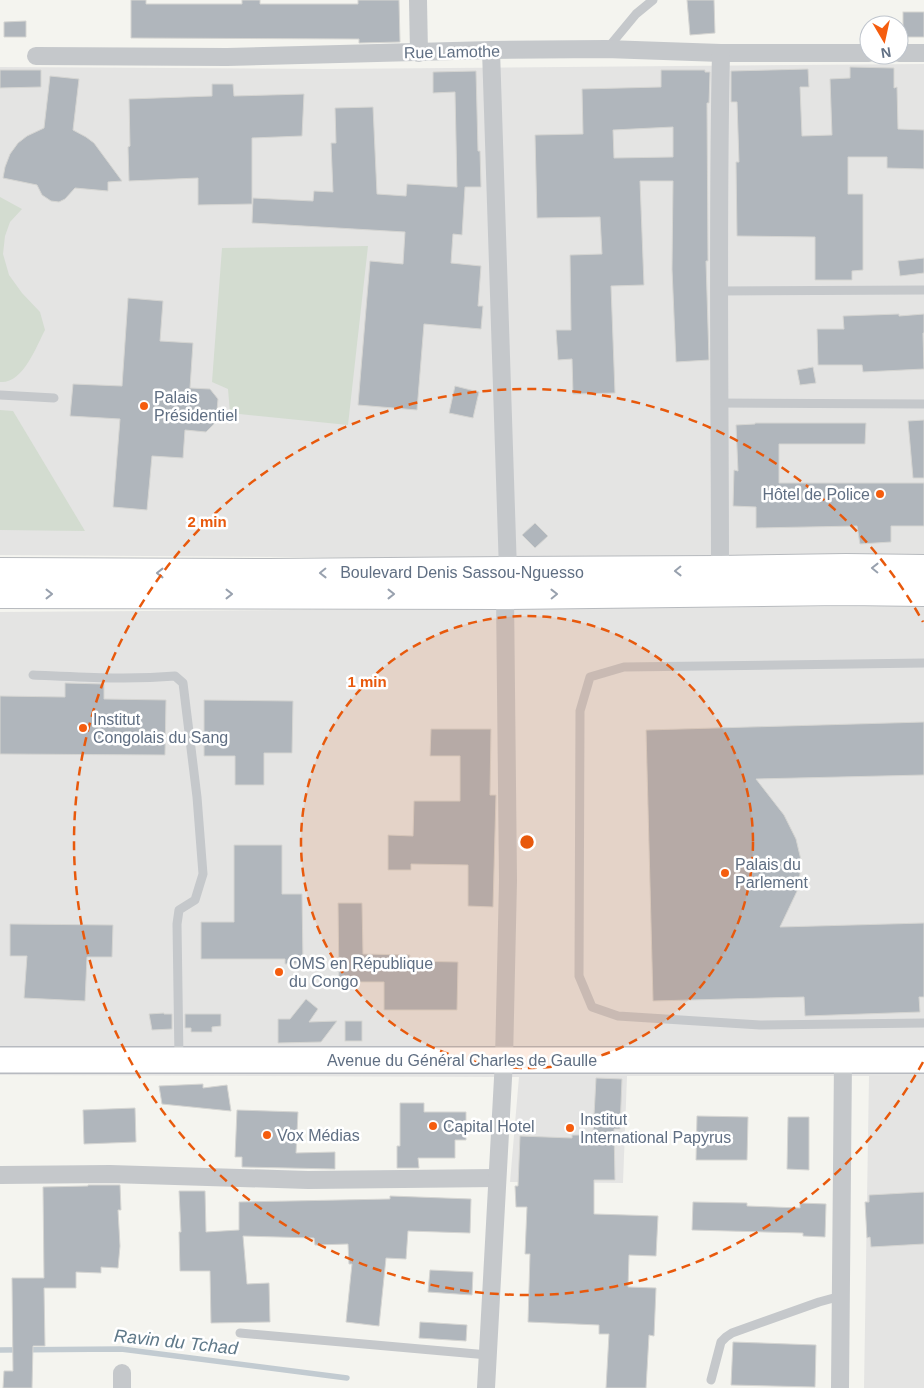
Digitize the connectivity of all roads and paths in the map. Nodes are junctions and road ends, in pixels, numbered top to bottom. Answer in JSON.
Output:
{"nodes":[{"id":1,"x":418,"y":0,"type":"edge"},
{"id":2,"x":652,"y":0,"type":"edge"},
{"id":3,"x":491,"y":50,"type":"junction"},
{"id":4,"x":606,"y":50,"type":"junction"},
{"id":5,"x":419,"y":52,"type":"junction"},
{"id":6,"x":721,"y":53,"type":"junction"},
{"id":7,"x":859,"y":53,"type":"edge"},
{"id":8,"x":909,"y":53,"type":"edge"},
{"id":9,"x":924,"y":53,"type":"edge"},
{"id":10,"x":36,"y":56,"type":"dead end"},
{"id":11,"x":924,"y":290,"type":"edge"},
{"id":12,"x":719,"y":291,"type":"junction"},
{"id":13,"x":0,"y":395,"type":"edge"},
{"id":14,"x":54,"y":398,"type":"dead end"},
{"id":15,"x":718,"y":403,"type":"junction"},
{"id":16,"x":924,"y":404,"type":"edge"},
{"id":17,"x":924,"y":568,"type":"edge"},
{"id":18,"x":720,"y":570,"type":"junction"},
{"id":19,"x":0,"y":572,"type":"edge"},
{"id":20,"x":507,"y":583,"type":"junction"},
{"id":21,"x":924,"y":592,"type":"edge"},
{"id":22,"x":0,"y":594,"type":"edge"},
{"id":23,"x":924,"y":663,"type":"edge"},
{"id":24,"x":33,"y":675,"type":"dead end"},
{"id":25,"x":924,"y":1023,"type":"edge"},
{"id":26,"x":0,"y":1060,"type":"edge"},
{"id":27,"x":179,"y":1060,"type":"junction"},
{"id":28,"x":504,"y":1060,"type":"junction"},
{"id":29,"x":843,"y":1060,"type":"junction"},
{"id":30,"x":924,"y":1060,"type":"edge"},
{"id":31,"x":0,"y":1175,"type":"edge"},
{"id":32,"x":497,"y":1178,"type":"junction"},
{"id":33,"x":841,"y":1296,"type":"junction"},
{"id":34,"x":240,"y":1333,"type":"dead end"},
{"id":35,"x":488,"y":1355,"type":"junction"},
{"id":36,"x":711,"y":1380,"type":"dead end"},
{"id":37,"x":486,"y":1388,"type":"edge"},
{"id":38,"x":840,"y":1388,"type":"edge"}],
"edges":[{"from":1,"to":5,"type":"street"},
{"from":2,"to":4,"type":"lane"},
{"from":3,"to":4,"type":"street","name":"Rue Lamothe"},
{"from":3,"to":5,"type":"street","name":"Rue Lamothe"},
{"from":3,"to":20,"type":"street"},
{"from":4,"to":6,"type":"street","name":"Rue Lamothe"},
{"from":5,"to":10,"type":"street","name":"Rue Lamothe"},
{"from":6,"to":7,"type":"street","name":"Rue Lamothe"},
{"from":6,"to":12,"type":"street"},
{"from":8,"to":9,"type":"street"},
{"from":11,"to":12,"type":"lane"},
{"from":12,"to":15,"type":"street"},
{"from":13,"to":14,"type":"lane"},
{"from":15,"to":16,"type":"lane"},
{"from":15,"to":18,"type":"street"},
{"from":17,"to":18,"type":"main road","name":"Boulevard Denis Sassou-Nguesso","one_way":true},
{"from":18,"to":20,"type":"main road","name":"Boulevard Denis Sassou-Nguesso","one_way":true},
{"from":20,"to":19,"type":"main road","name":"Boulevard Denis Sassou-Nguesso","one_way":true},
{"from":20,"to":21,"type":"main road","name":"Boulevard Denis Sassou-Nguesso","one_way":true},
{"from":22,"to":20,"type":"main road","name":"Boulevard Denis Sassou-Nguesso","one_way":true},
{"from":20,"to":28,"type":"street"},
{"from":23,"to":25,"type":"lane"},
{"from":24,"to":27,"type":"lane"},
{"from":26,"to":27,"type":"street","name":"Avenue du Général Charles de Gaulle"},
{"from":27,"to":28,"type":"street","name":"Avenue du Général Charles de Gaulle"},
{"from":28,"to":29,"type":"street","name":"Avenue du Général Charles de Gaulle"},
{"from":28,"to":32,"type":"street"},
{"from":29,"to":30,"type":"street","name":"Avenue du Général Charles de Gaulle"},
{"from":29,"to":33,"type":"street"},
{"from":31,"to":32,"type":"street"},
{"from":32,"to":35,"type":"street"},
{"from":33,"to":36,"type":"lane"},
{"from":33,"to":38,"type":"street"},
{"from":34,"to":35,"type":"lane"},
{"from":35,"to":37,"type":"street"}]}
